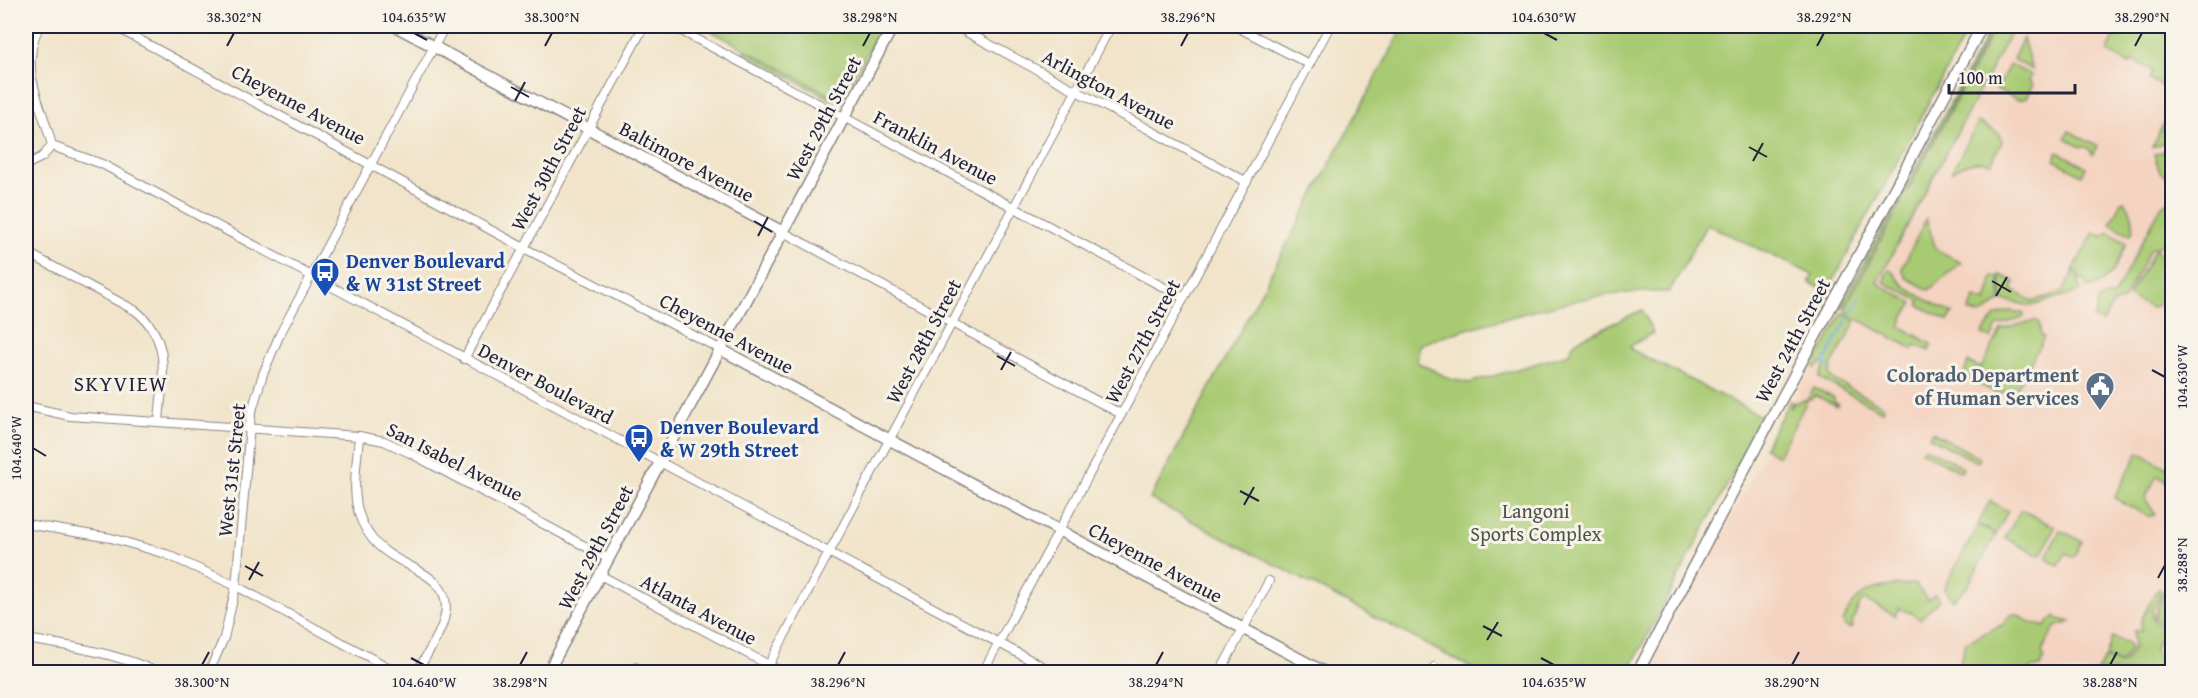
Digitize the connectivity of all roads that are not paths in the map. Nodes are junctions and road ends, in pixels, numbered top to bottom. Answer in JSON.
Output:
{"nodes":[{"id":1,"x":39,"y":26,"type":"edge"},
{"id":2,"x":114,"y":26,"type":"edge"},
{"id":3,"x":395,"y":26,"type":"edge"},
{"id":4,"x":445,"y":26,"type":"edge"},
{"id":5,"x":644,"y":26,"type":"edge"},
{"id":6,"x":672,"y":26,"type":"edge"},
{"id":7,"x":893,"y":26,"type":"edge"},
{"id":8,"x":955,"y":26,"type":"edge"},
{"id":9,"x":1111,"y":26,"type":"edge"},
{"id":10,"x":1235,"y":26,"type":"edge"},
{"id":11,"x":1330,"y":26,"type":"edge"},
{"id":12,"x":1982,"y":26,"type":"edge"},
{"id":13,"x":434,"y":46,"type":"junction"},
{"id":14,"x":1309,"y":64,"type":"junction"},
{"id":15,"x":1076,"y":91,"type":"junction"},
{"id":16,"x":844,"y":117,"type":"junction"},
{"id":17,"x":587,"y":129,"type":"junction"},
{"id":18,"x":52,"y":146,"type":"junction"},
{"id":19,"x":372,"y":163,"type":"junction"},
{"id":20,"x":26,"y":165,"type":"edge"},
{"id":21,"x":1247,"y":182,"type":"junction"},
{"id":22,"x":1014,"y":206,"type":"junction"},
{"id":23,"x":783,"y":232,"type":"junction"},
{"id":24,"x":524,"y":248,"type":"junction"},
{"id":25,"x":26,"y":252,"type":"edge"},
{"id":26,"x":312,"y":276,"type":"junction"},
{"id":27,"x":1184,"y":298,"type":"junction"},
{"id":28,"x":952,"y":322,"type":"junction"},
{"id":29,"x":720,"y":349,"type":"junction"},
{"id":30,"x":464,"y":359,"type":"junction"},
{"id":31,"x":26,"y":406,"type":"edge"},
{"id":32,"x":1121,"y":414,"type":"junction"},
{"id":33,"x":159,"y":421,"type":"junction"},
{"id":34,"x":249,"y":428,"type":"junction"},
{"id":35,"x":359,"y":436,"type":"junction"},
{"id":36,"x":890,"y":440,"type":"junction"},
{"id":37,"x":661,"y":462,"type":"junction"},
{"id":38,"x":26,"y":524,"type":"edge"},
{"id":39,"x":1059,"y":530,"type":"junction"},
{"id":40,"x":830,"y":552,"type":"junction"},
{"id":41,"x":609,"y":559,"type":"junction"},
{"id":42,"x":600,"y":575,"type":"junction"},
{"id":43,"x":1269,"y":581,"type":"dead end"},
{"id":44,"x":236,"y":586,"type":"junction"},
{"id":45,"x":1243,"y":629,"type":"junction"},
{"id":46,"x":26,"y":639,"type":"edge"},
{"id":47,"x":999,"y":642,"type":"junction"},
{"id":48,"x":635,"y":667,"type":"dead end"},
{"id":49,"x":767,"y":669,"type":"edge"},
{"id":50,"x":158,"y":672,"type":"edge"},
{"id":51,"x":209,"y":672,"type":"edge"},
{"id":52,"x":397,"y":672,"type":"edge"},
{"id":53,"x":417,"y":672,"type":"edge"},
{"id":54,"x":548,"y":672,"type":"edge"},
{"id":55,"x":646,"y":672,"type":"edge"},
{"id":56,"x":782,"y":672,"type":"edge"},
{"id":57,"x":983,"y":672,"type":"edge"},
{"id":58,"x":1053,"y":672,"type":"edge"},
{"id":59,"x":1220,"y":672,"type":"edge"},
{"id":60,"x":1324,"y":672,"type":"edge"},
{"id":61,"x":1638,"y":672,"type":"edge"}],
"edges":[{"from":1,"to":18,"type":"street"},
{"from":2,"to":19,"type":"street","name":"Cheyenne Avenue"},
{"from":3,"to":13,"type":"street","name":"Baltimore Avenue"},
{"from":4,"to":13,"type":"street","name":"West 31st Street"},
{"from":5,"to":17,"type":"street","name":"West 30th Street"},
{"from":6,"to":16,"type":"street","name":"Franklin Avenue"},
{"from":7,"to":16,"type":"street","name":"West 29th Street"},
{"from":8,"to":15,"type":"street","name":"Arlington Avenue"},
{"from":9,"to":15,"type":"street","name":"West 28th Street"},
{"from":10,"to":14,"type":"street"},
{"from":11,"to":14,"type":"street","name":"West 27th Street"},
{"from":12,"to":61,"type":"street","name":"West 24th Street"},
{"from":13,"to":17,"type":"street","name":"Baltimore Avenue"},
{"from":13,"to":19,"type":"street","name":"West 31st Street"},
{"from":14,"to":21,"type":"street","name":"West 27th Street"},
{"from":15,"to":21,"type":"street","name":"Arlington Avenue"},
{"from":15,"to":22,"type":"street","name":"West 28th Street"},
{"from":16,"to":22,"type":"street","name":"Franklin Avenue"},
{"from":16,"to":23,"type":"street","name":"West 29th Street"},
{"from":17,"to":23,"type":"street","name":"Baltimore Avenue"},
{"from":17,"to":24,"type":"street","name":"West 30th Street"},
{"from":18,"to":20,"type":"street"},
{"from":18,"to":26,"type":"street","name":"Denver Boulevard"},
{"from":19,"to":24,"type":"street","name":"Cheyenne Avenue"},
{"from":19,"to":26,"type":"street","name":"West 31st Street"},
{"from":21,"to":27,"type":"street","name":"West 27th Street"},
{"from":22,"to":27,"type":"street","name":"Franklin Avenue"},
{"from":22,"to":28,"type":"street","name":"West 28th Street"},
{"from":23,"to":28,"type":"street","name":"Baltimore Avenue"},
{"from":23,"to":29,"type":"street","name":"West 29th Street"},
{"from":24,"to":29,"type":"street","name":"Cheyenne Avenue"},
{"from":24,"to":30,"type":"street","name":"West 30th Street"},
{"from":25,"to":33,"type":"street"},
{"from":26,"to":30,"type":"street","name":"Denver Boulevard"},
{"from":26,"to":34,"type":"street","name":"West 31st Street"},
{"from":27,"to":32,"type":"street","name":"West 27th Street"},
{"from":28,"to":32,"type":"street","name":"Baltimore Avenue"},
{"from":28,"to":36,"type":"street","name":"West 28th Street"},
{"from":29,"to":36,"type":"street","name":"Cheyenne Avenue"},
{"from":29,"to":37,"type":"street","name":"West 29th Street"},
{"from":30,"to":37,"type":"street","name":"Denver Boulevard"},
{"from":31,"to":33,"type":"street","name":"San Isabel Avenue"},
{"from":32,"to":39,"type":"street","name":"West 27th Street"},
{"from":33,"to":34,"type":"street","name":"San Isabel Avenue"},
{"from":34,"to":35,"type":"street","name":"San Isabel Avenue"},
{"from":34,"to":44,"type":"street","name":"West 31st Street"},
{"from":35,"to":41,"type":"street","name":"San Isabel Avenue"},
{"from":35,"to":53,"type":"street"},
{"from":36,"to":39,"type":"street","name":"Cheyenne Avenue"},
{"from":36,"to":40,"type":"street","name":"West 28th Street"},
{"from":37,"to":40,"type":"street","name":"Denver Boulevard"},
{"from":37,"to":41,"type":"street","name":"West 29th Street"},
{"from":38,"to":44,"type":"street"},
{"from":39,"to":45,"type":"street","name":"Cheyenne Avenue"},
{"from":39,"to":47,"type":"street","name":"West 27th Street"},
{"from":40,"to":47,"type":"street","name":"Denver Boulevard"},
{"from":40,"to":49,"type":"street","name":"West 28th Street"},
{"from":41,"to":42,"type":"street","name":"West 29th Street"},
{"from":42,"to":49,"type":"street","name":"Atlanta Avenue"},
{"from":42,"to":54,"type":"street","name":"West 29th Street"},
{"from":43,"to":45,"type":"street"},
{"from":44,"to":51,"type":"street","name":"West 31st Street"},
{"from":44,"to":52,"type":"street"},
{"from":45,"to":59,"type":"street"},
{"from":45,"to":60,"type":"street","name":"Cheyenne Avenue"},
{"from":46,"to":50,"type":"street"},
{"from":47,"to":57,"type":"street","name":"West 27th Street"},
{"from":47,"to":58,"type":"street","name":"Denver Boulevard"},
{"from":48,"to":55,"type":"street"},
{"from":49,"to":56,"type":"street","name":"Atlanta Avenue"}]}
